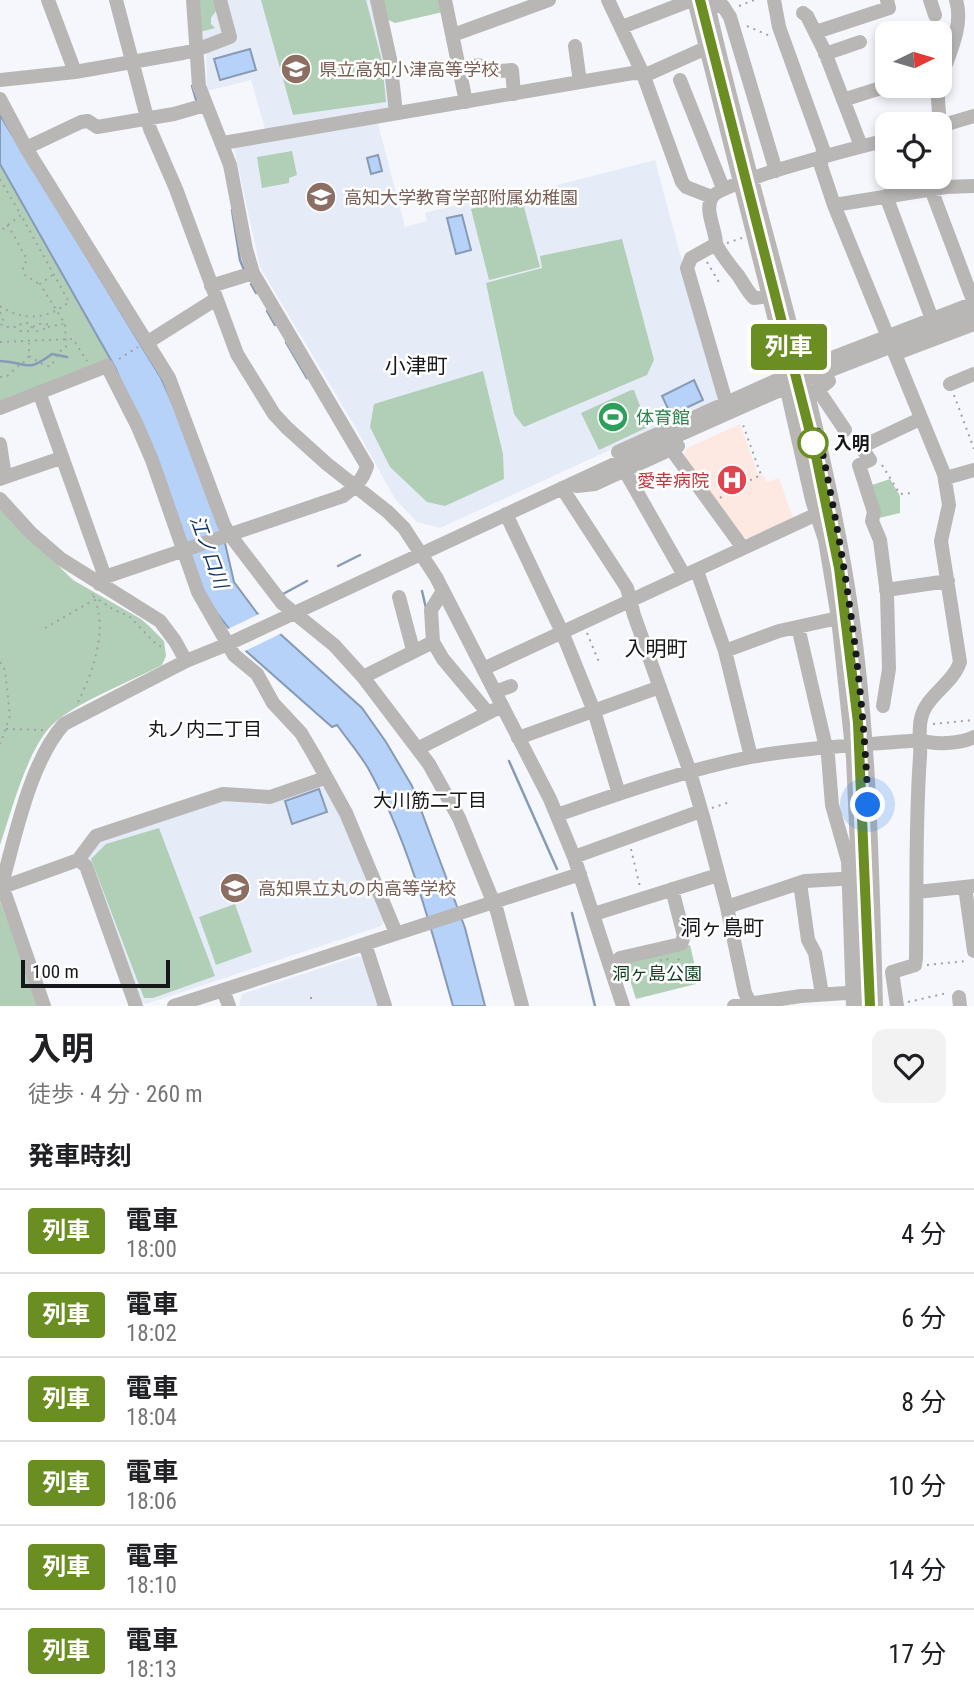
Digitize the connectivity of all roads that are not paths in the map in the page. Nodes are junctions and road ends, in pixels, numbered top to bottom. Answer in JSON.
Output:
{"nodes":[{"id":1,"x":48,"y":0,"type":"edge"},
{"id":2,"x":116,"y":0,"type":"edge"},
{"id":3,"x":193,"y":0,"type":"edge"},
{"id":4,"x":220,"y":0,"type":"edge"},
{"id":5,"x":377,"y":0,"type":"edge"},
{"id":6,"x":445,"y":0,"type":"edge"},
{"id":7,"x":549,"y":0,"type":"edge"},
{"id":8,"x":608,"y":0,"type":"edge"},
{"id":9,"x":774,"y":0,"type":"edge"},
{"id":10,"x":887,"y":0,"type":"edge"},
{"id":11,"x":930,"y":0,"type":"edge"},
{"id":12,"x":956,"y":0,"type":"edge"},
{"id":13,"x":700,"y":1,"type":"edge"},
{"id":14,"x":803,"y":13,"type":"dead end"},
{"id":15,"x":934,"y":15,"type":"dead end"},
{"id":16,"x":622,"y":27,"type":"junction"},
{"id":17,"x":816,"y":32,"type":"junction"},
{"id":18,"x":453,"y":34,"type":"junction"},
{"id":19,"x":860,"y":42,"type":"dead end"},
{"id":20,"x":575,"y":46,"type":"dead end"},
{"id":21,"x":706,"y":48,"type":"junction"},
{"id":22,"x":952,"y":48,"type":"edge"},
{"id":23,"x":196,"y":50,"type":"junction"},
{"id":24,"x":825,"y":54,"type":"junction"},
{"id":25,"x":132,"y":62,"type":"junction"},
{"id":26,"x":459,"y":70,"type":"junction"},
{"id":27,"x":75,"y":72,"type":"junction"},
{"id":28,"x":643,"y":74,"type":"junction"},
{"id":29,"x":0,"y":80,"type":"edge"},
{"id":30,"x":680,"y":80,"type":"dead end"},
{"id":31,"x":580,"y":82,"type":"junction"},
{"id":32,"x":875,"y":90,"type":"edge"},
{"id":33,"x":514,"y":94,"type":"junction"},
{"id":34,"x":0,"y":99,"type":"edge"},
{"id":35,"x":843,"y":100,"type":"junction"},
{"id":36,"x":466,"y":102,"type":"junction"},
{"id":37,"x":198,"y":110,"type":"junction"},
{"id":38,"x":396,"y":113,"type":"junction"},
{"id":39,"x":156,"y":116,"type":"junction"},
{"id":40,"x":974,"y":116,"type":"edge"},
{"id":41,"x":952,"y":122,"type":"edge"},
{"id":42,"x":875,"y":143,"type":"edge"},
{"id":43,"x":219,"y":144,"type":"junction"},
{"id":44,"x":861,"y":146,"type":"junction"},
{"id":45,"x":26,"y":148,"type":"junction"},
{"id":46,"x":823,"y":156,"type":"junction"},
{"id":47,"x":776,"y":171,"type":"junction"},
{"id":48,"x":747,"y":181,"type":"junction"},
{"id":49,"x":974,"y":186,"type":"edge"},
{"id":50,"x":952,"y":188,"type":"edge"},
{"id":51,"x":931,"y":189,"type":"joint"},
{"id":52,"x":718,"y":193,"type":"junction"},
{"id":53,"x":886,"y":196,"type":"junction"},
{"id":54,"x":834,"y":205,"type":"junction"},
{"id":55,"x":716,"y":244,"type":"junction"},
{"id":56,"x":248,"y":274,"type":"junction"},
{"id":57,"x":213,"y":293,"type":"junction"},
{"id":58,"x":769,"y":296,"type":"junction"},
{"id":59,"x":974,"y":303,"type":"edge"},
{"id":60,"x":974,"y":314,"type":"edge"},
{"id":61,"x":932,"y":319,"type":"junction"},
{"id":62,"x":974,"y":324,"type":"edge"},
{"id":63,"x":145,"y":343,"type":"junction"},
{"id":64,"x":890,"y":345,"type":"junction"},
{"id":65,"x":974,"y":374,"type":"edge"},
{"id":66,"x":825,"y":375,"type":"junction"},
{"id":67,"x":950,"y":384,"type":"road end"},
{"id":68,"x":787,"y":386,"type":"junction"},
{"id":69,"x":39,"y":392,"type":"junction"},
{"id":70,"x":726,"y":402,"type":"junction"},
{"id":71,"x":0,"y":408,"type":"edge"},
{"id":72,"x":920,"y":419,"type":"junction"},
{"id":73,"x":845,"y":430,"type":"dead end"},
{"id":74,"x":0,"y":444,"type":"edge"},
{"id":75,"x":671,"y":449,"type":"junction"},
{"id":76,"x":61,"y":458,"type":"junction"},
{"id":77,"x":974,"y":470,"type":"edge"},
{"id":78,"x":625,"y":471,"type":"junction"},
{"id":79,"x":2,"y":478,"type":"edge"},
{"id":80,"x":946,"y":478,"type":"junction"},
{"id":81,"x":357,"y":486,"type":"junction"},
{"id":82,"x":562,"y":488,"type":"junction"},
{"id":83,"x":0,"y":499,"type":"edge"},
{"id":84,"x":506,"y":514,"type":"junction"},
{"id":85,"x":817,"y":514,"type":"junction"},
{"id":86,"x":226,"y":536,"type":"junction"},
{"id":87,"x":743,"y":548,"type":"junction"},
{"id":88,"x":184,"y":550,"type":"junction"},
{"id":89,"x":422,"y":554,"type":"junction"},
{"id":90,"x":690,"y":573,"type":"junction"},
{"id":91,"x":948,"y":581,"type":"junction"},
{"id":92,"x":96,"y":589,"type":"junction"},
{"id":93,"x":886,"y":590,"type":"junction"},
{"id":94,"x":443,"y":591,"type":"junction"},
{"id":95,"x":399,"y":597,"type":"dead end"},
{"id":96,"x":631,"y":601,"type":"junction"},
{"id":97,"x":294,"y":613,"type":"junction"},
{"id":98,"x":838,"y":618,"type":"junction"},
{"id":99,"x":799,"y":627,"type":"junction"},
{"id":100,"x":562,"y":632,"type":"junction"},
{"id":101,"x":231,"y":642,"type":"junction"},
{"id":102,"x":430,"y":643,"type":"junction"},
{"id":103,"x":413,"y":650,"type":"junction"},
{"id":104,"x":725,"y":651,"type":"junction"},
{"id":105,"x":967,"y":659,"type":"edge"},
{"id":106,"x":186,"y":661,"type":"junction"},
{"id":107,"x":483,"y":668,"type":"junction"},
{"id":108,"x":363,"y":677,"type":"junction"},
{"id":109,"x":511,"y":687,"type":"dead end"},
{"id":110,"x":660,"y":687,"type":"junction"},
{"id":111,"x":888,"y":699,"type":"dead end"},
{"id":112,"x":490,"y":709,"type":"junction"},
{"id":113,"x":594,"y":711,"type":"junction"},
{"id":114,"x":518,"y":728,"type":"junction"},
{"id":115,"x":921,"y":740,"type":"junction"},
{"id":116,"x":972,"y":743,"type":"edge"},
{"id":117,"x":859,"y":745,"type":"junction"},
{"id":118,"x":419,"y":748,"type":"junction"},
{"id":119,"x":826,"y":748,"type":"junction"},
{"id":120,"x":751,"y":757,"type":"junction"},
{"id":121,"x":690,"y":772,"type":"junction"},
{"id":122,"x":326,"y":778,"type":"junction"},
{"id":123,"x":619,"y":794,"type":"junction"},
{"id":124,"x":701,"y":810,"type":"junction"},
{"id":125,"x":557,"y":815,"type":"junction"},
{"id":126,"x":574,"y":857,"type":"junction"},
{"id":127,"x":78,"y":860,"type":"junction"},
{"id":128,"x":580,"y":874,"type":"junction"},
{"id":129,"x":718,"y":875,"type":"junction"},
{"id":130,"x":853,"y":878,"type":"junction"},
{"id":131,"x":800,"y":883,"type":"junction"},
{"id":132,"x":970,"y":886,"type":"edge"},
{"id":133,"x":672,"y":890,"type":"junction"},
{"id":134,"x":2,"y":891,"type":"edge"},
{"id":135,"x":917,"y":892,"type":"junction"},
{"id":136,"x":494,"y":902,"type":"junction"},
{"id":137,"x":727,"y":907,"type":"junction"},
{"id":138,"x":594,"y":914,"type":"junction"},
{"id":139,"x":396,"y":933,"type":"junction"},
{"id":140,"x":365,"y":944,"type":"junction"},
{"id":141,"x":974,"y":951,"type":"edge"},
{"id":142,"x":620,"y":958,"type":"dead end"},
{"id":143,"x":223,"y":990,"type":"junction"},
{"id":144,"x":822,"y":994,"type":"junction"},
{"id":145,"x":864,"y":999,"type":"edge"},
{"id":146,"x":896,"y":1000,"type":"edge"},
{"id":147,"x":752,"y":1005,"type":"edge"},
{"id":148,"x":44,"y":1006,"type":"edge"},
{"id":149,"x":136,"y":1006,"type":"edge"},
{"id":150,"x":174,"y":1006,"type":"edge"},
{"id":151,"x":229,"y":1006,"type":"edge"},
{"id":152,"x":385,"y":1006,"type":"edge"},
{"id":153,"x":522,"y":1006,"type":"edge"},
{"id":154,"x":623,"y":1006,"type":"edge"},
{"id":155,"x":734,"y":1006,"type":"edge"}],
"edges":[{"from":1,"to":27,"type":"street"},
{"from":2,"to":25,"type":"street"},
{"from":3,"to":23,"type":"street"},
{"from":4,"to":23,"type":"street"},
{"from":5,"to":38,"type":"street"},
{"from":6,"to":18,"type":"street"},
{"from":7,"to":18,"type":"street"},
{"from":8,"to":16,"type":"street"},
{"from":9,"to":46,"type":"street"},
{"from":10,"to":17,"type":"street"},
{"from":11,"to":15,"type":"street"},
{"from":12,"to":22,"type":"street"},
{"from":13,"to":16,"type":"street"},
{"from":13,"to":21,"type":"street"},
{"from":13,"to":47,"type":"street"},
{"from":13,"to":48,"type":"street"},
{"from":14,"to":17,"type":"street"},
{"from":16,"to":28,"type":"street"},
{"from":17,"to":24,"type":"street"},
{"from":18,"to":26,"type":"street"},
{"from":19,"to":24,"type":"street"},
{"from":20,"to":31,"type":"street"},
{"from":21,"to":28,"type":"street"},
{"from":21,"to":48,"type":"street"},
{"from":23,"to":25,"type":"street"},
{"from":23,"to":37,"type":"street"},
{"from":24,"to":35,"type":"street"},
{"from":25,"to":27,"type":"street"},
{"from":25,"to":39,"type":"street"},
{"from":26,"to":33,"type":"street"},
{"from":26,"to":36,"type":"street"},
{"from":27,"to":29,"type":"street"},
{"from":28,"to":31,"type":"street"},
{"from":28,"to":52,"type":"street"},
{"from":30,"to":52,"type":"street"},
{"from":31,"to":33,"type":"street"},
{"from":32,"to":35,"type":"street"},
{"from":33,"to":36,"type":"street"},
{"from":34,"to":45,"type":"street"},
{"from":35,"to":44,"type":"street"},
{"from":36,"to":38,"type":"street"},
{"from":37,"to":39,"type":"street"},
{"from":37,"to":43,"type":"street"},
{"from":38,"to":43,"type":"street"},
{"from":39,"to":45,"type":"street"},
{"from":39,"to":57,"type":"street"},
{"from":40,"to":41,"type":"street"},
{"from":42,"to":44,"type":"street"},
{"from":43,"to":56,"type":"street"},
{"from":44,"to":46,"type":"street"},
{"from":45,"to":63,"type":"street"},
{"from":46,"to":47,"type":"street"},
{"from":46,"to":54,"type":"street"},
{"from":47,"to":48,"type":"street"},
{"from":48,"to":52,"type":"street"},
{"from":48,"to":58,"type":"street"},
{"from":48,"to":117,"type":"street"},
{"from":49,"to":50,"type":"street"},
{"from":51,"to":53,"type":"street"},
{"from":51,"to":59,"type":"street"},
{"from":52,"to":55,"type":"street"},
{"from":53,"to":54,"type":"street"},
{"from":53,"to":61,"type":"street"},
{"from":54,"to":64,"type":"street"},
{"from":55,"to":58,"type":"street"},
{"from":55,"to":70,"type":"street"},
{"from":56,"to":57,"type":"street"},
{"from":56,"to":81,"type":"street"},
{"from":57,"to":63,"type":"street"},
{"from":57,"to":81,"type":"street"},
{"from":58,"to":68,"type":"street"},
{"from":59,"to":61,"type":"street"},
{"from":60,"to":82,"type":"street"},
{"from":61,"to":64,"type":"street"},
{"from":62,"to":64,"type":"street"},
{"from":63,"to":86,"type":"street"},
{"from":64,"to":66,"type":"street"},
{"from":64,"to":66,"type":"street"},
{"from":64,"to":72,"type":"street"},
{"from":65,"to":67,"type":"street"},
{"from":66,"to":73,"type":"street"},
{"from":68,"to":70,"type":"street"},
{"from":68,"to":75,"type":"street"},
{"from":68,"to":85,"type":"street"},
{"from":69,"to":71,"type":"street"},
{"from":69,"to":76,"type":"street"},
{"from":69,"to":88,"type":"street"},
{"from":70,"to":82,"type":"street"},
{"from":72,"to":80,"type":"street"},
{"from":72,"to":93,"type":"street"},
{"from":74,"to":79,"type":"street"},
{"from":75,"to":78,"type":"street"},
{"from":75,"to":87,"type":"street"},
{"from":76,"to":79,"type":"street"},
{"from":76,"to":92,"type":"street"},
{"from":77,"to":80,"type":"street"},
{"from":78,"to":82,"type":"street"},
{"from":78,"to":90,"type":"street"},
{"from":80,"to":91,"type":"street"},
{"from":81,"to":86,"type":"street"},
{"from":81,"to":89,"type":"street"},
{"from":82,"to":84,"type":"street"},
{"from":82,"to":96,"type":"street"},
{"from":83,"to":92,"type":"street"},
{"from":84,"to":89,"type":"street"},
{"from":84,"to":100,"type":"street"},
{"from":85,"to":87,"type":"street"},
{"from":85,"to":98,"type":"street"},
{"from":86,"to":88,"type":"street"},
{"from":86,"to":97,"type":"street"},
{"from":87,"to":90,"type":"street"},
{"from":88,"to":92,"type":"street"},
{"from":88,"to":101,"type":"street"},
{"from":89,"to":94,"type":"street"},
{"from":89,"to":97,"type":"street"},
{"from":90,"to":96,"type":"street"},
{"from":90,"to":104,"type":"street"},
{"from":91,"to":93,"type":"street"},
{"from":91,"to":105,"type":"street"},
{"from":92,"to":106,"type":"street"},
{"from":93,"to":111,"type":"street"},
{"from":94,"to":102,"type":"street"},
{"from":94,"to":107,"type":"street"},
{"from":95,"to":103,"type":"street"},
{"from":96,"to":100,"type":"street"},
{"from":96,"to":110,"type":"street"},
{"from":97,"to":101,"type":"street"},
{"from":97,"to":108,"type":"street"},
{"from":98,"to":99,"type":"street"},
{"from":98,"to":117,"type":"street"},
{"from":99,"to":104,"type":"street"},
{"from":99,"to":119,"type":"street"},
{"from":100,"to":107,"type":"street"},
{"from":100,"to":113,"type":"street"},
{"from":101,"to":106,"type":"street"},
{"from":101,"to":122,"type":"street"},
{"from":102,"to":103,"type":"street"},
{"from":102,"to":112,"type":"street"},
{"from":103,"to":108,"type":"street"},
{"from":104,"to":120,"type":"street"},
{"from":105,"to":115,"type":"street"},
{"from":106,"to":134,"type":"street"},
{"from":107,"to":112,"type":"street"},
{"from":108,"to":118,"type":"street"},
{"from":109,"to":112,"type":"street"},
{"from":110,"to":113,"type":"street"},
{"from":110,"to":121,"type":"street"},
{"from":112,"to":114,"type":"street"},
{"from":112,"to":118,"type":"street"},
{"from":113,"to":114,"type":"street"},
{"from":113,"to":123,"type":"street"},
{"from":114,"to":125,"type":"street"},
{"from":115,"to":116,"type":"street"},
{"from":115,"to":117,"type":"street"},
{"from":115,"to":135,"type":"street"},
{"from":117,"to":119,"type":"street"},
{"from":117,"to":130,"type":"street"},
{"from":117,"to":145,"type":"street"},
{"from":118,"to":136,"type":"street"},
{"from":119,"to":120,"type":"street"},
{"from":119,"to":130,"type":"street"},
{"from":120,"to":121,"type":"street"},
{"from":121,"to":123,"type":"street"},
{"from":121,"to":124,"type":"street"},
{"from":122,"to":127,"type":"street"},
{"from":122,"to":139,"type":"street"},
{"from":123,"to":125,"type":"street"},
{"from":124,"to":126,"type":"street"},
{"from":124,"to":129,"type":"street"},
{"from":125,"to":126,"type":"street"},
{"from":126,"to":128,"type":"street"},
{"from":127,"to":134,"type":"street"},
{"from":127,"to":149,"type":"street"},
{"from":128,"to":136,"type":"street"},
{"from":128,"to":138,"type":"street"},
{"from":129,"to":133,"type":"street"},
{"from":129,"to":137,"type":"street"},
{"from":130,"to":131,"type":"street"},
{"from":130,"to":145,"type":"street"},
{"from":131,"to":137,"type":"street"},
{"from":131,"to":144,"type":"street"},
{"from":132,"to":135,"type":"street"},
{"from":132,"to":141,"type":"street"},
{"from":133,"to":138,"type":"street"},
{"from":133,"to":142,"type":"street"},
{"from":134,"to":148,"type":"street"},
{"from":135,"to":146,"type":"street"},
{"from":136,"to":139,"type":"street"},
{"from":136,"to":153,"type":"street"},
{"from":137,"to":147,"type":"street"},
{"from":138,"to":154,"type":"street"},
{"from":139,"to":140,"type":"street"},
{"from":140,"to":143,"type":"street"},
{"from":140,"to":152,"type":"street"},
{"from":143,"to":150,"type":"street"},
{"from":143,"to":151,"type":"street"},
{"from":144,"to":145,"type":"street"},
{"from":144,"to":147,"type":"street"},
{"from":145,"to":146,"type":"street"},
{"from":147,"to":155,"type":"street"}]}
